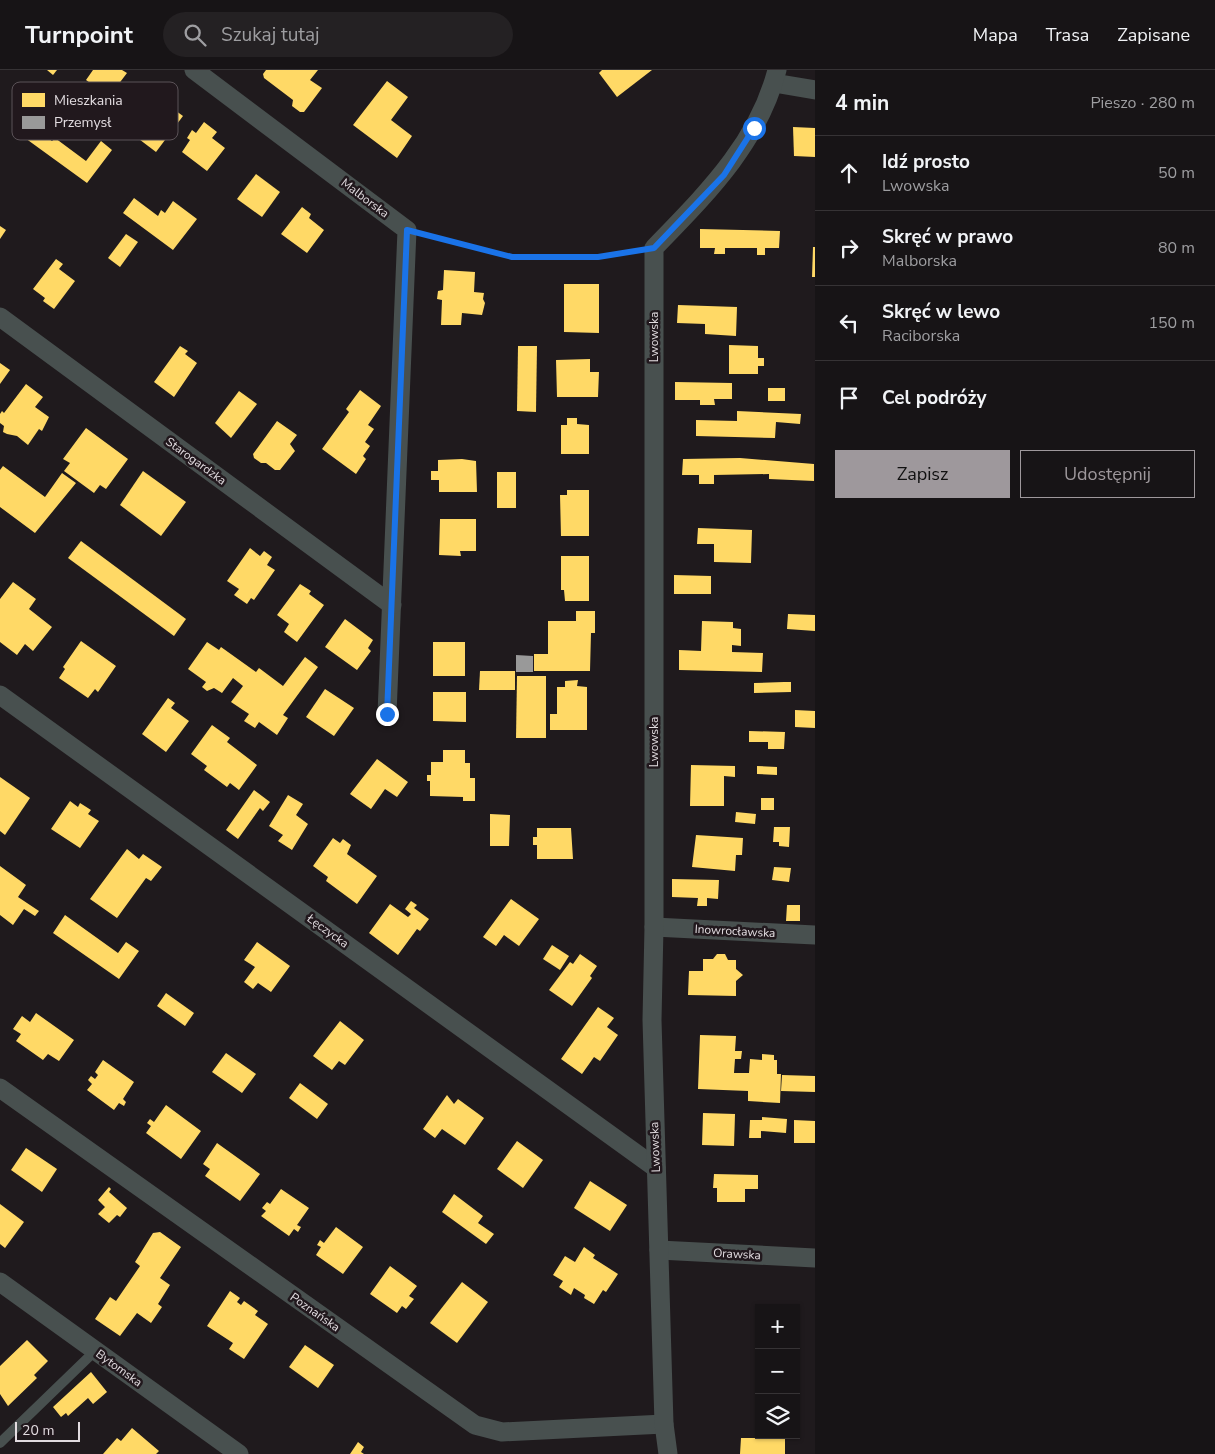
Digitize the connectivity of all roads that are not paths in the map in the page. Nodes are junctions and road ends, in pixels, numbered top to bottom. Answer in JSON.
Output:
{"nodes":[{"id":1,"x":194,"y":70,"type":"edge"},
{"id":2,"x":775,"y":77,"type":"edge"},
{"id":3,"x":815,"y":90,"type":"edge"},
{"id":4,"x":0,"y":316,"type":"edge"},
{"id":5,"x":392,"y":605,"type":"junction"},
{"id":6,"x":0,"y":695,"type":"edge"},
{"id":7,"x":387,"y":714,"type":"dead end"},
{"id":8,"x":654,"y":927,"type":"junction"},
{"id":9,"x":815,"y":935,"type":"edge"},
{"id":10,"x":0,"y":1088,"type":"edge"},
{"id":11,"x":656,"y":1168,"type":"junction"},
{"id":12,"x":659,"y":1250,"type":"junction"},
{"id":13,"x":815,"y":1258,"type":"edge"},
{"id":14,"x":0,"y":1282,"type":"edge"},
{"id":15,"x":95,"y":1351,"type":"junction"},
{"id":16,"x":664,"y":1424,"type":"junction"},
{"id":17,"x":0,"y":1443,"type":"edge"},
{"id":18,"x":239,"y":1454,"type":"edge"},
{"id":19,"x":668,"y":1454,"type":"edge"}],
"edges":[{"from":1,"to":5,"type":"street","name":"Malborska"},
{"from":2,"to":3,"type":"street"},
{"from":2,"to":8,"type":"street","name":"Lwowska"},
{"from":4,"to":5,"type":"street","name":"Starogardzka"},
{"from":5,"to":7,"type":"street"},
{"from":6,"to":11,"type":"street","name":"Łęczycka"},
{"from":8,"to":9,"type":"street","name":"Inowrocławska"},
{"from":8,"to":11,"type":"street","name":"Lwowska"},
{"from":10,"to":16,"type":"street","name":"Poznańska"},
{"from":11,"to":12,"type":"street","name":"Lwowska"},
{"from":12,"to":13,"type":"street","name":"Orawska"},
{"from":12,"to":16,"type":"street","name":"Lwowska"},
{"from":14,"to":15,"type":"street","name":"Bytomska"},
{"from":15,"to":17,"type":"lane"},
{"from":15,"to":18,"type":"street","name":"Bytomska"},
{"from":16,"to":19,"type":"street","name":"Lwowska"}]}
